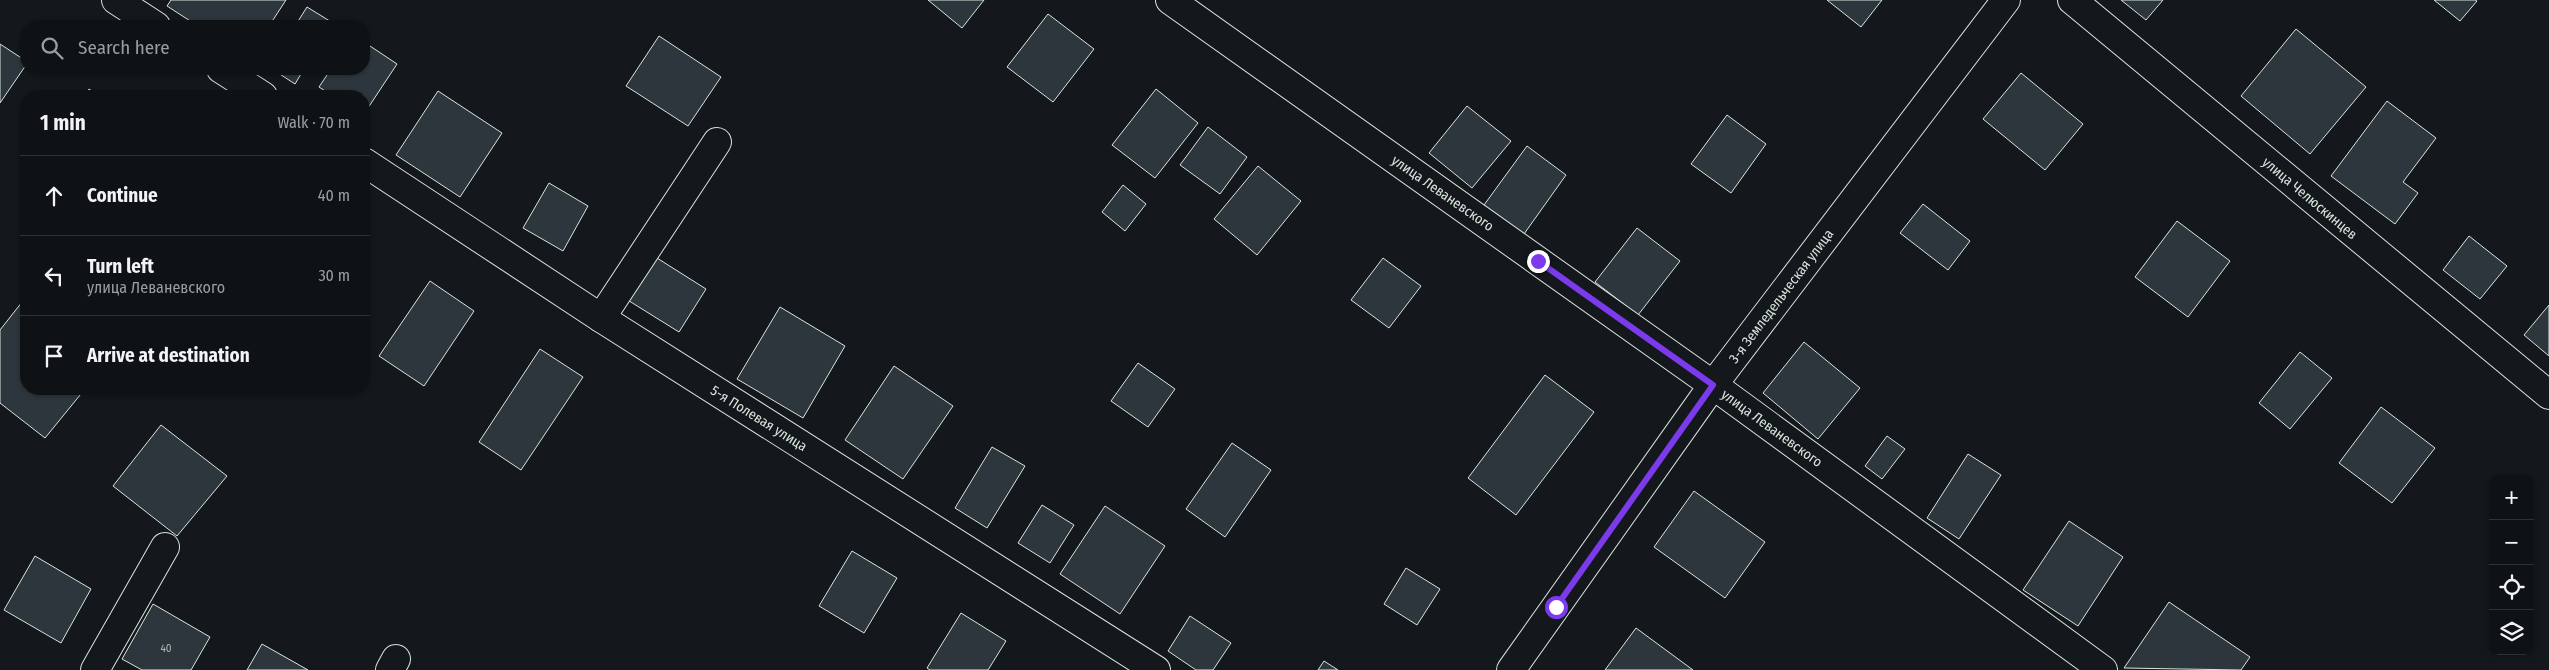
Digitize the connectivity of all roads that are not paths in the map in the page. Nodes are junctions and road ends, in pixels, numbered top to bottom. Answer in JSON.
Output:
{"nodes":[{"id":1,"x":116,"y":0,"type":"edge"},
{"id":2,"x":1170,"y":0,"type":"edge"},
{"id":3,"x":2006,"y":0,"type":"edge"},
{"id":4,"x":2072,"y":0,"type":"edge"},
{"id":5,"x":147,"y":20,"type":"edge"},
{"id":6,"x":230,"y":75,"type":"edge"},
{"id":7,"x":254,"y":90,"type":"edge"},
{"id":8,"x":718,"y":142,"type":"dead end"},
{"id":9,"x":370,"y":166,"type":"edge"},
{"id":10,"x":601,"y":318,"type":"junction"},
{"id":11,"x":1713,"y":385,"type":"junction"},
{"id":12,"x":2549,"y":395,"type":"edge"},
{"id":13,"x":165,"y":547,"type":"dead end"},
{"id":14,"x":95,"y":670,"type":"edge"},
{"id":15,"x":1156,"y":670,"type":"edge"},
{"id":16,"x":1511,"y":670,"type":"edge"},
{"id":17,"x":2103,"y":670,"type":"edge"}],
"edges":[{"from":1,"to":5,"type":"street"},
{"from":2,"to":11,"type":"street","name":"улица Леваневского"},
{"from":3,"to":11,"type":"street","name":"3-я Земледельческая улица"},
{"from":4,"to":12,"type":"street","name":"улица Челюскинцев"},
{"from":6,"to":7,"type":"street"},
{"from":8,"to":10,"type":"street"},
{"from":9,"to":10,"type":"street","name":"5-я Полевая улица"},
{"from":10,"to":15,"type":"street","name":"5-я Полевая улица"},
{"from":11,"to":16,"type":"street","name":"3-я Земледельческая улица"},
{"from":11,"to":17,"type":"street","name":"улица Леваневского"},
{"from":13,"to":14,"type":"street"}]}
